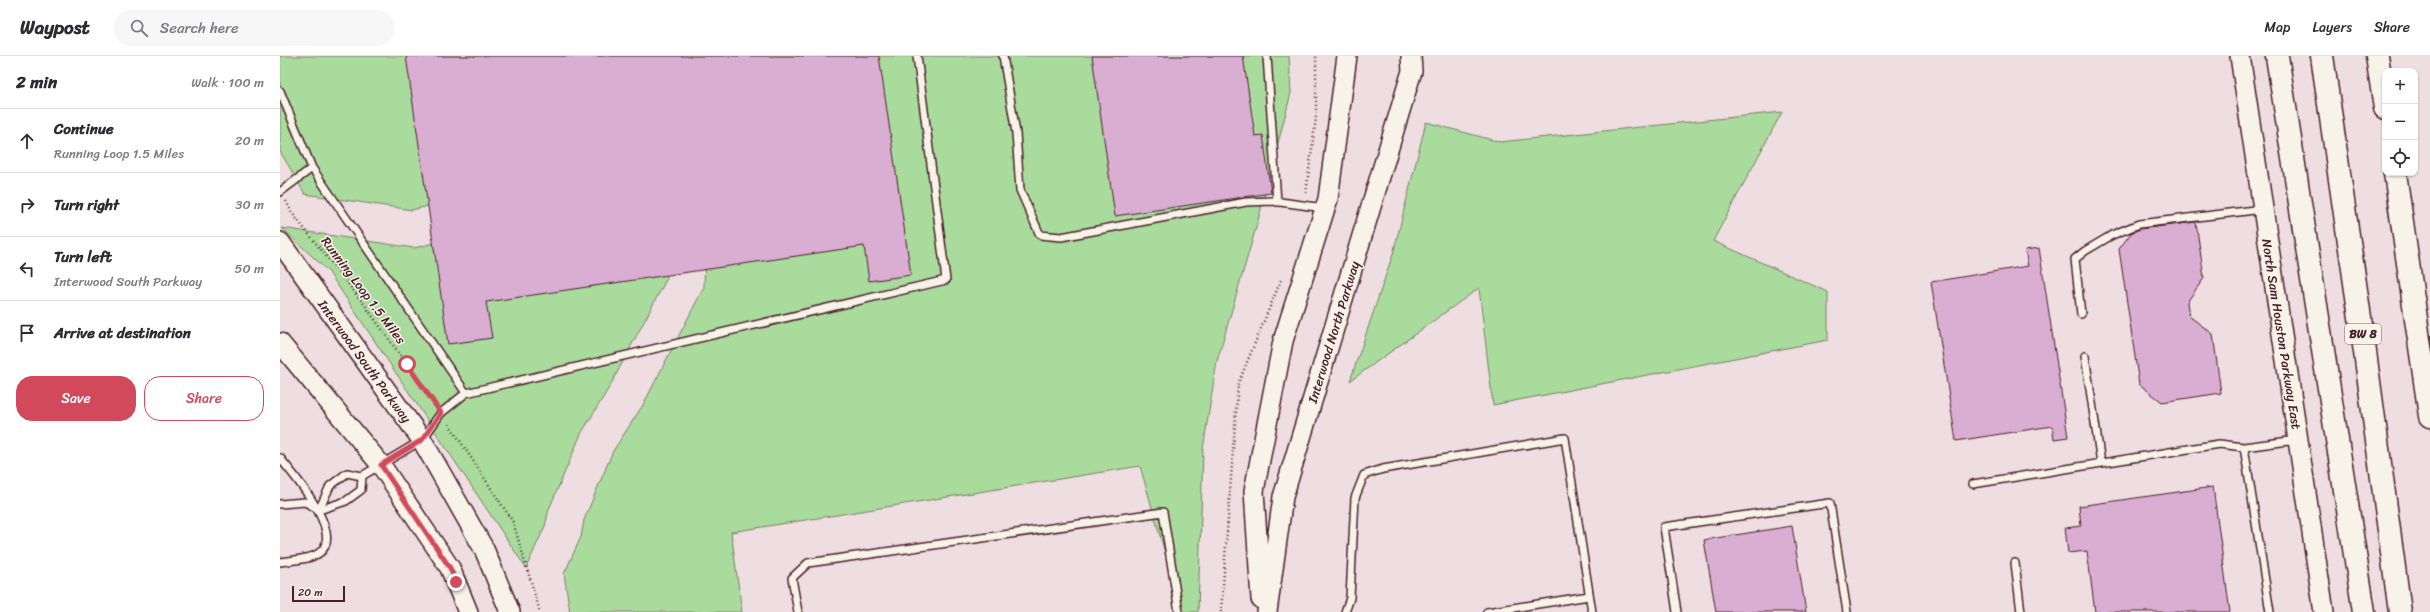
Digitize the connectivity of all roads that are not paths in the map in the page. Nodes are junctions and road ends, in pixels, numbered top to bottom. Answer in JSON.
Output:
{"nodes":[{"id":1,"x":917,"y":56,"type":"edge"},
{"id":2,"x":1003,"y":56,"type":"edge"},
{"id":3,"x":1266,"y":56,"type":"edge"},
{"id":4,"x":1347,"y":56,"type":"edge"},
{"id":5,"x":1412,"y":56,"type":"edge"},
{"id":6,"x":2240,"y":56,"type":"edge"},
{"id":7,"x":2277,"y":56,"type":"edge"},
{"id":8,"x":2322,"y":56,"type":"edge"},
{"id":9,"x":2377,"y":56,"type":"edge"},
{"id":10,"x":280,"y":91,"type":"edge"},
{"id":11,"x":2384,"y":104,"type":"edge"},
{"id":12,"x":312,"y":168,"type":"junction"},
{"id":13,"x":2394,"y":176,"type":"edge"},
{"id":14,"x":280,"y":192,"type":"edge"},
{"id":15,"x":1277,"y":202,"type":"junction"},
{"id":16,"x":1325,"y":208,"type":"junction"},
{"id":17,"x":2263,"y":209,"type":"junction"},
{"id":18,"x":280,"y":242,"type":"edge"},
{"id":19,"x":2081,"y":314,"type":"dead end"},
{"id":20,"x":280,"y":343,"type":"edge"},
{"id":21,"x":2085,"y":356,"type":"dead end"},
{"id":22,"x":466,"y":393,"type":"junction"},
{"id":23,"x":2430,"y":416,"type":"edge"},
{"id":24,"x":422,"y":440,"type":"junction"},
{"id":25,"x":2298,"y":440,"type":"junction"},
{"id":26,"x":2244,"y":447,"type":"junction"},
{"id":27,"x":280,"y":458,"type":"edge"},
{"id":28,"x":2101,"y":464,"type":"junction"},
{"id":29,"x":381,"y":465,"type":"junction"},
{"id":30,"x":362,"y":476,"type":"junction"},
{"id":31,"x":1973,"y":484,"type":"dead end"},
{"id":32,"x":280,"y":504,"type":"edge"},
{"id":33,"x":319,"y":510,"type":"junction"},
{"id":34,"x":280,"y":562,"type":"edge"},
{"id":35,"x":2015,"y":563,"type":"dead end"},
{"id":36,"x":1589,"y":596,"type":"junction"},
{"id":37,"x":468,"y":612,"type":"edge"},
{"id":38,"x":510,"y":612,"type":"edge"},
{"id":39,"x":798,"y":612,"type":"edge"},
{"id":40,"x":1179,"y":612,"type":"edge"},
{"id":41,"x":1262,"y":612,"type":"edge"},
{"id":42,"x":1267,"y":612,"type":"edge"},
{"id":43,"x":1345,"y":612,"type":"edge"},
{"id":44,"x":1487,"y":612,"type":"edge"},
{"id":45,"x":1592,"y":612,"type":"edge"},
{"id":46,"x":1677,"y":612,"type":"edge"},
{"id":47,"x":1847,"y":612,"type":"edge"},
{"id":48,"x":2021,"y":612,"type":"edge"},
{"id":49,"x":2270,"y":612,"type":"edge"},
{"id":50,"x":2324,"y":612,"type":"edge"},
{"id":51,"x":2364,"y":612,"type":"edge"},
{"id":52,"x":2400,"y":612,"type":"edge"}],
"edges":[{"from":1,"to":22,"type":"lane"},
{"from":2,"to":15,"type":"lane"},
{"from":3,"to":15,"type":"lane"},
{"from":4,"to":16,"type":"street"},
{"from":5,"to":42,"type":"street","name":"Interwood North Parkway"},
{"from":6,"to":17,"type":"street","name":"North Sam Houston Parkway East"},
{"from":7,"to":51,"type":"highway"},
{"from":8,"to":52,"type":"highway","number":"BW 8"},
{"from":9,"to":11,"type":"highway"},
{"from":10,"to":12,"type":"lane"},
{"from":12,"to":14,"type":"lane"},
{"from":12,"to":22,"type":"lane"},
{"from":13,"to":23,"type":"highway"},
{"from":15,"to":16,"type":"lane"},
{"from":16,"to":41,"type":"street"},
{"from":17,"to":19,"type":"lane"},
{"from":17,"to":25,"type":"street","name":"North Sam Houston Parkway East"},
{"from":18,"to":24,"type":"street","name":"Interwood South Parkway"},
{"from":20,"to":29,"type":"street"},
{"from":21,"to":28,"type":"lane"},
{"from":22,"to":24,"type":"lane"},
{"from":24,"to":29,"type":"lane"},
{"from":24,"to":38,"type":"street","name":"Interwood South Parkway"},
{"from":25,"to":26,"type":"lane"},
{"from":25,"to":50,"type":"street","name":"North Sam Houston Parkway East"},
{"from":26,"to":28,"type":"lane"},
{"from":26,"to":49,"type":"lane"},
{"from":27,"to":33,"type":"lane"},
{"from":28,"to":31,"type":"lane"},
{"from":29,"to":30,"type":"lane"},
{"from":29,"to":37,"type":"street"},
{"from":30,"to":33,"type":"lane"},
{"from":30,"to":33,"type":"lane"},
{"from":32,"to":33,"type":"lane"},
{"from":33,"to":34,"type":"lane"},
{"from":35,"to":48,"type":"lane"},
{"from":36,"to":43,"type":"lane"},
{"from":36,"to":44,"type":"lane"},
{"from":36,"to":45,"type":"lane"},
{"from":39,"to":40,"type":"lane"},
{"from":46,"to":47,"type":"lane"}]}
